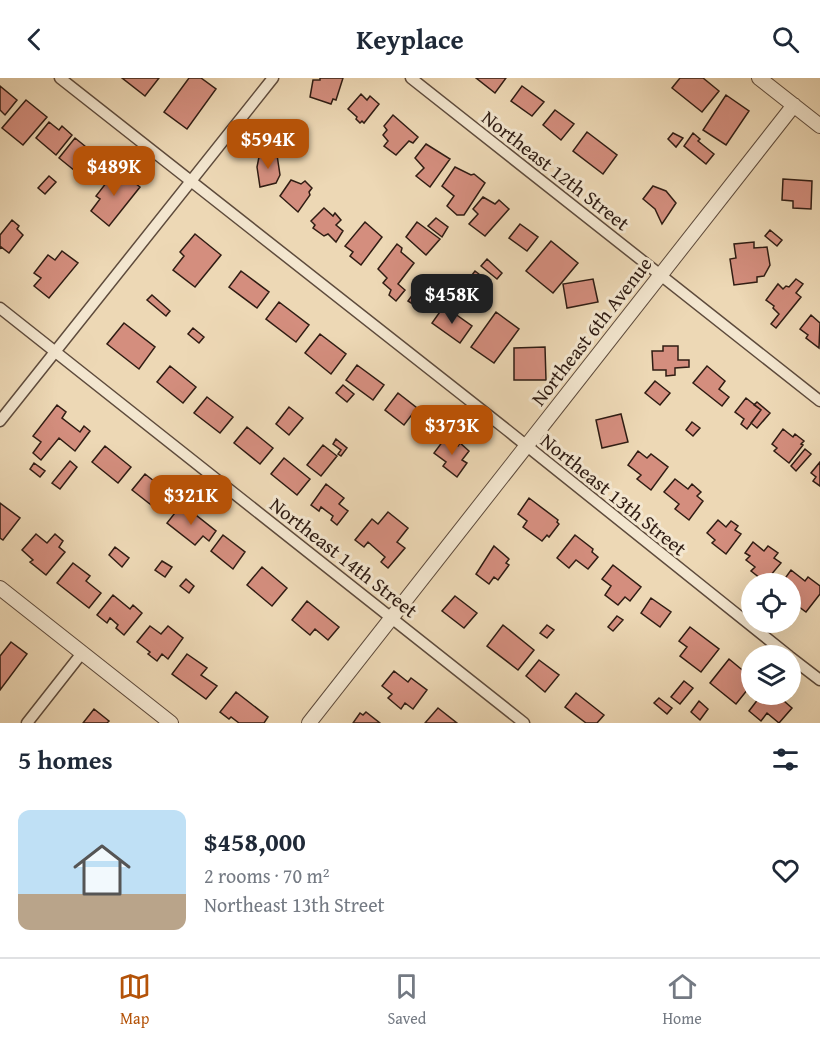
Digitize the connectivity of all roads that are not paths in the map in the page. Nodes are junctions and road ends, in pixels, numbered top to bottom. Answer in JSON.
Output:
{"nodes":[{"id":1,"x":60,"y":78,"type":"edge"},
{"id":2,"x":273,"y":78,"type":"edge"},
{"id":3,"x":411,"y":78,"type":"edge"},
{"id":4,"x":759,"y":78,"type":"edge"},
{"id":5,"x":794,"y":105,"type":"junction"},
{"id":6,"x":820,"y":126,"type":"edge"},
{"id":7,"x":191,"y":182,"type":"junction"},
{"id":8,"x":660,"y":275,"type":"junction"},
{"id":9,"x":0,"y":308,"type":"edge"},
{"id":10,"x":56,"y":351,"type":"junction"},
{"id":11,"x":820,"y":401,"type":"edge"},
{"id":12,"x":0,"y":422,"type":"edge"},
{"id":13,"x":526,"y":446,"type":"junction"},
{"id":14,"x":0,"y":588,"type":"edge"},
{"id":15,"x":392,"y":618,"type":"junction"},
{"id":16,"x":776,"y":645,"type":"edge"},
{"id":17,"x":82,"y":653,"type":"junction"},
{"id":18,"x":801,"y":665,"type":"edge"},
{"id":19,"x":820,"y":680,"type":"edge"},
{"id":20,"x":27,"y":723,"type":"edge"},
{"id":21,"x":171,"y":723,"type":"edge"},
{"id":22,"x":309,"y":723,"type":"edge"},
{"id":23,"x":524,"y":723,"type":"edge"}],
"edges":[{"from":1,"to":7,"type":"street","name":"Northeast 13th Street"},
{"from":2,"to":7,"type":"street"},
{"from":3,"to":8,"type":"street","name":"Northeast 12th Street"},
{"from":4,"to":5,"type":"street"},
{"from":5,"to":6,"type":"street"},
{"from":5,"to":8,"type":"street","name":"Northeast 6th Avenue"},
{"from":7,"to":10,"type":"street"},
{"from":7,"to":13,"type":"street","name":"Northeast 13th Street"},
{"from":8,"to":11,"type":"street","name":"Northeast 12th Street"},
{"from":8,"to":13,"type":"street","name":"Northeast 6th Avenue"},
{"from":9,"to":10,"type":"street","name":"Northeast 14th Street"},
{"from":10,"to":12,"type":"street"},
{"from":10,"to":15,"type":"street","name":"Northeast 14th Street"},
{"from":13,"to":15,"type":"street","name":"Northeast 6th Avenue"},
{"from":13,"to":16,"type":"street","name":"Northeast 13th Street"},
{"from":14,"to":17,"type":"street"},
{"from":15,"to":22,"type":"street","name":"Northeast 6th Avenue"},
{"from":15,"to":23,"type":"street","name":"Northeast 14th Street"},
{"from":17,"to":20,"type":"street"},
{"from":17,"to":21,"type":"street"},
{"from":18,"to":19,"type":"street","name":"Northeast 13th Street"}]}
